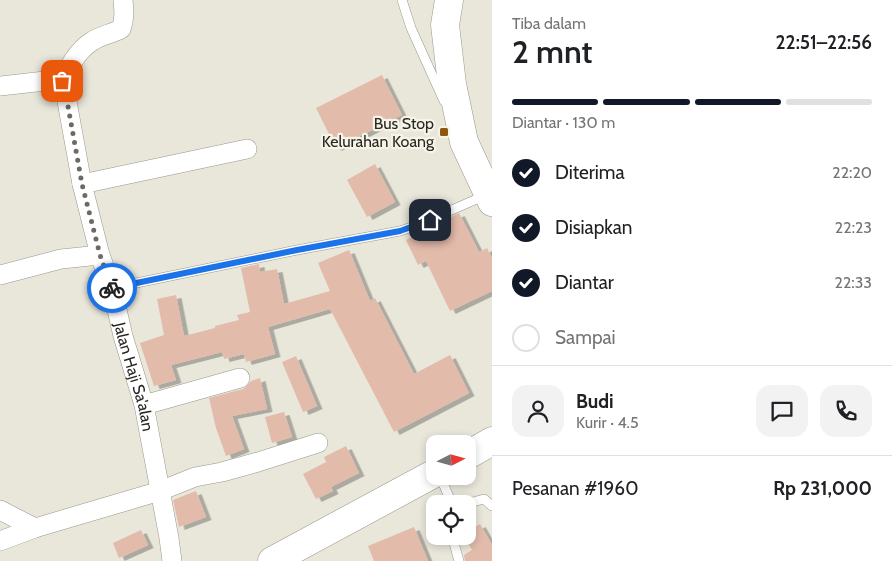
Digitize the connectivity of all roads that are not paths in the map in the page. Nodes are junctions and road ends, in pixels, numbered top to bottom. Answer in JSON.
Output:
{"nodes":[{"id":1,"x":123,"y":0,"type":"edge"},
{"id":2,"x":402,"y":0,"type":"edge"},
{"id":3,"x":450,"y":0,"type":"edge"},
{"id":4,"x":62,"y":81,"type":"junction"},
{"id":5,"x":0,"y":86,"type":"edge"},
{"id":6,"x":464,"y":142,"type":"junction"},
{"id":7,"x":247,"y":149,"type":"dead end"},
{"id":8,"x":82,"y":184,"type":"junction"},
{"id":9,"x":490,"y":198,"type":"edge"},
{"id":10,"x":100,"y":255,"type":"junction"},
{"id":11,"x":0,"y":275,"type":"edge"},
{"id":12,"x":112,"y":288,"type":"junction"},
{"id":13,"x":240,"y":378,"type":"dead end"},
{"id":14,"x":144,"y":405,"type":"junction"},
{"id":15,"x":492,"y":441,"type":"edge"},
{"id":16,"x":318,"y":443,"type":"dead end"},
{"id":17,"x":476,"y":450,"type":"edge"},
{"id":18,"x":426,"y":478,"type":"edge"},
{"id":19,"x":160,"y":490,"type":"junction"},
{"id":20,"x":476,"y":501,"type":"edge"},
{"id":21,"x":492,"y":506,"type":"edge"},
{"id":22,"x":0,"y":510,"type":"edge"},
{"id":23,"x":34,"y":528,"type":"junction"},
{"id":24,"x":0,"y":541,"type":"edge"},
{"id":25,"x":455,"y":545,"type":"edge"},
{"id":26,"x":172,"y":561,"type":"edge"},
{"id":27,"x":272,"y":561,"type":"edge"},
{"id":28,"x":459,"y":561,"type":"edge"}],
"edges":[{"from":1,"to":4,"type":"street"},
{"from":2,"to":6,"type":"lane"},
{"from":3,"to":6,"type":"main road"},
{"from":4,"to":5,"type":"street"},
{"from":4,"to":8,"type":"street","name":"Jalan Haji Sa'alan"},
{"from":6,"to":9,"type":"main road"},
{"from":7,"to":8,"type":"street"},
{"from":8,"to":10,"type":"street","name":"Jalan Haji Sa'alan"},
{"from":9,"to":12,"type":"lane"},
{"from":10,"to":11,"type":"street"},
{"from":10,"to":12,"type":"street","name":"Jalan Haji Sa'alan"},
{"from":12,"to":14,"type":"street","name":"Jalan Haji Sa'alan"},
{"from":13,"to":14,"type":"street"},
{"from":14,"to":19,"type":"street","name":"Jalan Haji Sa'alan"},
{"from":15,"to":17,"type":"main road"},
{"from":16,"to":19,"type":"street"},
{"from":18,"to":27,"type":"main road"},
{"from":19,"to":23,"type":"street"},
{"from":19,"to":26,"type":"street","name":"Jalan Haji Sa'alan"},
{"from":20,"to":21,"type":"lane"},
{"from":22,"to":23,"type":"street"},
{"from":23,"to":24,"type":"street"},
{"from":25,"to":28,"type":"lane"}]}
